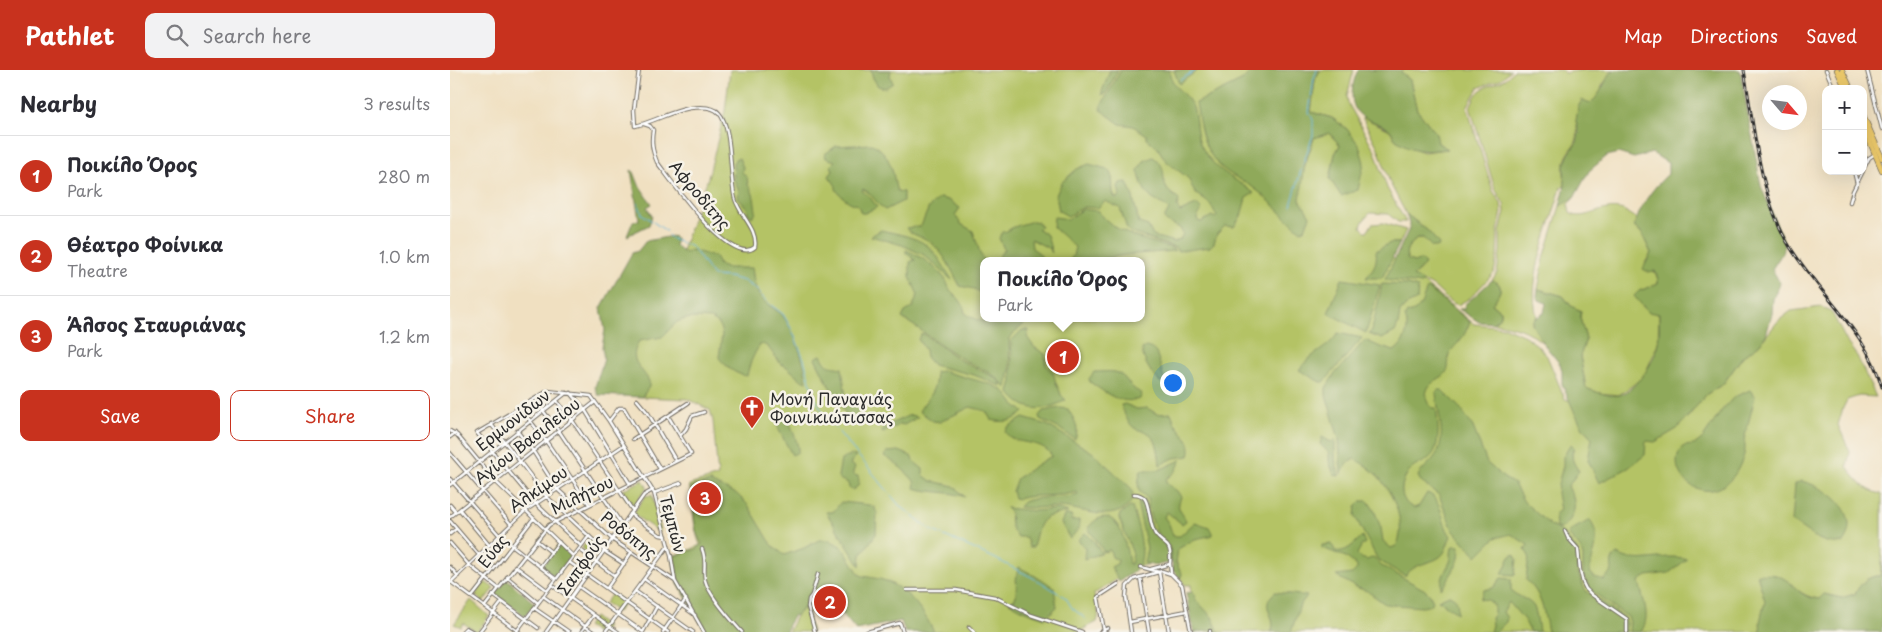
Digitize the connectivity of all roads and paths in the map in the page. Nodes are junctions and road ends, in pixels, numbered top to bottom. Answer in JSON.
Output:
{"nodes":[{"id":1,"x":639,"y":70,"type":"edge"},
{"id":2,"x":1826,"y":70,"type":"edge"},
{"id":3,"x":1837,"y":70,"type":"edge"},
{"id":4,"x":1842,"y":70,"type":"edge"},
{"id":5,"x":1868,"y":70,"type":"edge"},
{"id":6,"x":1832,"y":85,"type":"edge"},
{"id":7,"x":1844,"y":85,"type":"edge"},
{"id":8,"x":1849,"y":85,"type":"edge"},
{"id":9,"x":1867,"y":123,"type":"edge"},
{"id":10,"x":644,"y":124,"type":"junction"},
{"id":11,"x":1882,"y":129,"type":"edge"},
{"id":12,"x":1865,"y":130,"type":"edge"},
{"id":13,"x":1875,"y":153,"type":"junction"},
{"id":14,"x":1882,"y":158,"type":"edge"},
{"id":15,"x":1867,"y":162,"type":"edge"},
{"id":16,"x":1882,"y":170,"type":"edge"},
{"id":17,"x":1855,"y":175,"type":"edge"},
{"id":18,"x":1861,"y":175,"type":"edge"},
{"id":19,"x":1857,"y":184,"type":"junction"},
{"id":20,"x":1850,"y":202,"type":"dead end"},
{"id":21,"x":566,"y":393,"type":"junction"},
{"id":22,"x":571,"y":393,"type":"junction"},
{"id":23,"x":556,"y":400,"type":"junction"},
{"id":24,"x":637,"y":400,"type":"dead end"},
{"id":25,"x":595,"y":402,"type":"junction"},
{"id":26,"x":537,"y":403,"type":"dead end"},
{"id":27,"x":688,"y":403,"type":"dead end"},
{"id":28,"x":520,"y":407,"type":"junction"},
{"id":29,"x":544,"y":410,"type":"junction"},
{"id":30,"x":585,"y":410,"type":"junction"},
{"id":31,"x":704,"y":412,"type":"dead end"},
{"id":32,"x":506,"y":416,"type":"junction"},
{"id":33,"x":668,"y":416,"type":"junction"},
{"id":34,"x":572,"y":420,"type":"junction"},
{"id":35,"x":510,"y":421,"type":"dead end"},
{"id":36,"x":530,"y":421,"type":"junction"},
{"id":37,"x":609,"y":421,"type":"junction"},
{"id":38,"x":491,"y":424,"type":"junction"},
{"id":39,"x":654,"y":425,"type":"junction"},
{"id":40,"x":450,"y":430,"type":"edge"},
{"id":41,"x":517,"y":431,"type":"junction"},
{"id":42,"x":559,"y":431,"type":"junction"},
{"id":43,"x":455,"y":433,"type":"junction"},
{"id":44,"x":641,"y":434,"type":"junction"},
{"id":45,"x":680,"y":436,"type":"junction"},
{"id":46,"x":450,"y":437,"type":"edge"},
{"id":47,"x":633,"y":439,"type":"dead end"},
{"id":48,"x":505,"y":441,"type":"junction"},
{"id":49,"x":546,"y":441,"type":"junction"},
{"id":50,"x":624,"y":445,"type":"junction"},
{"id":51,"x":491,"y":451,"type":"junction"},
{"id":52,"x":533,"y":451,"type":"junction"},
{"id":53,"x":450,"y":453,"type":"edge"},
{"id":54,"x":611,"y":453,"type":"junction"},
{"id":55,"x":479,"y":461,"type":"junction"},
{"id":56,"x":520,"y":461,"type":"junction"},
{"id":57,"x":599,"y":461,"type":"junction"},
{"id":58,"x":676,"y":461,"type":"junction"},
{"id":59,"x":660,"y":469,"type":"junction"},
{"id":60,"x":585,"y":470,"type":"junction"},
{"id":61,"x":508,"y":471,"type":"junction"},
{"id":62,"x":466,"y":472,"type":"junction"},
{"id":63,"x":645,"y":477,"type":"junction"},
{"id":64,"x":450,"y":479,"type":"edge"},
{"id":65,"x":571,"y":479,"type":"junction"},
{"id":66,"x":495,"y":481,"type":"junction"},
{"id":67,"x":452,"y":483,"type":"edge"},
{"id":68,"x":681,"y":483,"type":"dead end"},
{"id":69,"x":630,"y":484,"type":"junction"},
{"id":70,"x":557,"y":488,"type":"junction"},
{"id":71,"x":618,"y":490,"type":"junction"},
{"id":72,"x":482,"y":492,"type":"junction"},
{"id":73,"x":653,"y":492,"type":"junction"},
{"id":74,"x":1134,"y":494,"type":"dead end"},
{"id":75,"x":546,"y":496,"type":"junction"},
{"id":76,"x":603,"y":497,"type":"junction"},
{"id":77,"x":469,"y":502,"type":"junction"},
{"id":78,"x":535,"y":504,"type":"junction"},
{"id":79,"x":589,"y":504,"type":"junction"},
{"id":80,"x":450,"y":505,"type":"edge"},
{"id":81,"x":579,"y":509,"type":"junction"},
{"id":82,"x":460,"y":510,"type":"junction"},
{"id":83,"x":525,"y":511,"type":"junction"},
{"id":84,"x":633,"y":511,"type":"junction"},
{"id":85,"x":456,"y":512,"type":"junction"},
{"id":86,"x":630,"y":514,"type":"junction"},
{"id":87,"x":567,"y":515,"type":"junction"},
{"id":88,"x":450,"y":519,"type":"edge"},
{"id":89,"x":533,"y":519,"type":"junction"},
{"id":90,"x":555,"y":521,"type":"junction"},
{"id":91,"x":510,"y":523,"type":"junction"},
{"id":92,"x":622,"y":526,"type":"junction"},
{"id":93,"x":456,"y":529,"type":"junction"},
{"id":94,"x":544,"y":529,"type":"junction"},
{"id":95,"x":1565,"y":531,"type":"dead end"},
{"id":96,"x":450,"y":534,"type":"edge"},
{"id":97,"x":500,"y":536,"type":"junction"},
{"id":98,"x":589,"y":536,"type":"junction"},
{"id":99,"x":666,"y":536,"type":"junction"},
{"id":100,"x":536,"y":540,"type":"junction"},
{"id":101,"x":613,"y":540,"type":"junction"},
{"id":102,"x":559,"y":542,"type":"junction"},
{"id":103,"x":450,"y":544,"type":"edge"},
{"id":104,"x":490,"y":545,"type":"junction"},
{"id":105,"x":512,"y":545,"type":"junction"},
{"id":106,"x":668,"y":546,"type":"junction"},
{"id":107,"x":580,"y":547,"type":"junction"},
{"id":108,"x":702,"y":549,"type":"dead end"},
{"id":109,"x":605,"y":551,"type":"junction"},
{"id":110,"x":551,"y":552,"type":"junction"},
{"id":111,"x":632,"y":553,"type":"junction"},
{"id":112,"x":479,"y":555,"type":"junction"},
{"id":113,"x":524,"y":555,"type":"junction"},
{"id":114,"x":660,"y":555,"type":"junction"},
{"id":115,"x":573,"y":556,"type":"junction"},
{"id":116,"x":569,"y":562,"type":"junction"},
{"id":117,"x":596,"y":563,"type":"junction"},
{"id":118,"x":624,"y":564,"type":"junction"},
{"id":119,"x":1170,"y":564,"type":"junction"},
{"id":120,"x":469,"y":566,"type":"junction"},
{"id":121,"x":516,"y":566,"type":"junction"},
{"id":122,"x":450,"y":567,"type":"edge"},
{"id":123,"x":540,"y":567,"type":"junction"},
{"id":124,"x":652,"y":567,"type":"junction"},
{"id":125,"x":1141,"y":567,"type":"dead end"},
{"id":126,"x":1149,"y":570,"type":"junction"},
{"id":127,"x":1159,"y":572,"type":"junction"},
{"id":128,"x":818,"y":574,"type":"dead end"},
{"id":129,"x":1171,"y":574,"type":"junction"},
{"id":130,"x":588,"y":575,"type":"junction"},
{"id":131,"x":458,"y":576,"type":"junction"},
{"id":132,"x":615,"y":576,"type":"junction"},
{"id":133,"x":507,"y":577,"type":"junction"},
{"id":134,"x":1140,"y":577,"type":"junction"},
{"id":135,"x":486,"y":579,"type":"junction"},
{"id":136,"x":556,"y":579,"type":"junction"},
{"id":137,"x":644,"y":579,"type":"junction"},
{"id":138,"x":675,"y":581,"type":"junction"},
{"id":139,"x":451,"y":582,"type":"edge"},
{"id":140,"x":552,"y":584,"type":"junction"},
{"id":141,"x":1118,"y":584,"type":"dead end"},
{"id":142,"x":579,"y":587,"type":"junction"},
{"id":143,"x":498,"y":588,"type":"junction"},
{"id":144,"x":607,"y":588,"type":"junction"},
{"id":145,"x":547,"y":590,"type":"junction"},
{"id":146,"x":907,"y":590,"type":"dead end"},
{"id":147,"x":635,"y":591,"type":"junction"},
{"id":148,"x":493,"y":595,"type":"junction"},
{"id":149,"x":812,"y":595,"type":"junction"},
{"id":150,"x":543,"y":596,"type":"junction"},
{"id":151,"x":472,"y":597,"type":"junction"},
{"id":152,"x":571,"y":598,"type":"junction"},
{"id":153,"x":686,"y":599,"type":"junction"},
{"id":154,"x":812,"y":600,"type":"junction"},
{"id":155,"x":502,"y":602,"type":"junction"},
{"id":156,"x":822,"y":602,"type":"dead end"},
{"id":157,"x":538,"y":603,"type":"junction"},
{"id":158,"x":627,"y":603,"type":"junction"},
{"id":159,"x":809,"y":604,"type":"junction"},
{"id":160,"x":484,"y":606,"type":"junction"},
{"id":161,"x":657,"y":606,"type":"junction"},
{"id":162,"x":681,"y":606,"type":"junction"},
{"id":163,"x":534,"y":608,"type":"junction"},
{"id":164,"x":563,"y":610,"type":"junction"},
{"id":165,"x":1187,"y":611,"type":"junction"},
{"id":166,"x":494,"y":613,"type":"junction"},
{"id":167,"x":618,"y":614,"type":"junction"},
{"id":168,"x":594,"y":615,"type":"junction"},
{"id":169,"x":1167,"y":615,"type":"junction"},
{"id":170,"x":696,"y":616,"type":"junction"},
{"id":171,"x":673,"y":618,"type":"junction"},
{"id":172,"x":1147,"y":618,"type":"junction"},
{"id":173,"x":526,"y":619,"type":"junction"},
{"id":174,"x":650,"y":620,"type":"junction"},
{"id":175,"x":554,"y":622,"type":"junction"},
{"id":176,"x":1130,"y":622,"type":"junction"},
{"id":177,"x":585,"y":626,"type":"junction"},
{"id":178,"x":610,"y":626,"type":"junction"},
{"id":179,"x":969,"y":627,"type":"dead end"},
{"id":180,"x":538,"y":628,"type":"dead end"},
{"id":181,"x":1108,"y":628,"type":"edge"},
{"id":182,"x":882,"y":630,"type":"edge"},
{"id":183,"x":664,"y":631,"type":"edge"},
{"id":184,"x":1102,"y":631,"type":"edge"},
{"id":185,"x":462,"y":632,"type":"edge"},
{"id":186,"x":472,"y":632,"type":"edge"},
{"id":187,"x":479,"y":632,"type":"edge"},
{"id":188,"x":518,"y":632,"type":"edge"},
{"id":189,"x":546,"y":632,"type":"edge"},
{"id":190,"x":569,"y":632,"type":"edge"},
{"id":191,"x":581,"y":632,"type":"edge"},
{"id":192,"x":593,"y":632,"type":"edge"},
{"id":193,"x":605,"y":632,"type":"edge"},
{"id":194,"x":618,"y":632,"type":"edge"},
{"id":195,"x":643,"y":632,"type":"edge"},
{"id":196,"x":668,"y":632,"type":"edge"},
{"id":197,"x":692,"y":632,"type":"edge"},
{"id":198,"x":704,"y":632,"type":"edge"},
{"id":199,"x":742,"y":632,"type":"edge"},
{"id":200,"x":815,"y":632,"type":"edge"},
{"id":201,"x":867,"y":632,"type":"edge"},
{"id":202,"x":903,"y":632,"type":"edge"},
{"id":203,"x":974,"y":632,"type":"edge"},
{"id":204,"x":1082,"y":632,"type":"edge"},
{"id":205,"x":1131,"y":632,"type":"edge"},
{"id":206,"x":1149,"y":632,"type":"edge"},
{"id":207,"x":1169,"y":632,"type":"edge"},
{"id":208,"x":1191,"y":632,"type":"edge"},
{"id":209,"x":1627,"y":632,"type":"edge"}],
"edges":[{"from":1,"to":10,"type":"street","name":"Αφροδίτης"},
{"from":2,"to":6,"type":"street"},
{"from":3,"to":7,"type":"highway"},
{"from":4,"to":8,"type":"highway"},
{"from":5,"to":11,"type":"street"},
{"from":9,"to":14,"type":"highway"},
{"from":10,"to":10,"type":"street","name":"Αφροδίτης"},
{"from":12,"to":13,"type":"highway"},
{"from":13,"to":15,"type":"street"},
{"from":13,"to":16,"type":"highway"},
{"from":17,"to":19,"type":"street"},
{"from":18,"to":19,"type":"street"},
{"from":19,"to":20,"type":"street"},
{"from":21,"to":22,"type":"street"},
{"from":21,"to":23,"type":"street","name":"Ερμιονίδων"},
{"from":21,"to":28,"type":"street"},
{"from":22,"to":25,"type":"street"},
{"from":22,"to":30,"type":"street"},
{"from":23,"to":29,"type":"street","name":"Ερμιονίδων"},
{"from":23,"to":34,"type":"street"},
{"from":24,"to":39,"type":"street"},
{"from":25,"to":30,"type":"street","name":"Αγίου Βασιλείου"},
{"from":25,"to":37,"type":"street","name":"Τεμπών"},
{"from":26,"to":29,"type":"street"},
{"from":27,"to":33,"type":"street"},
{"from":28,"to":32,"type":"street"},
{"from":28,"to":36,"type":"street"},
{"from":29,"to":36,"type":"street","name":"Ερμιονίδων"},
{"from":29,"to":42,"type":"street"},
{"from":30,"to":34,"type":"street","name":"Αγίου Βασιλείου"},
{"from":30,"to":54,"type":"street"},
{"from":31,"to":45,"type":"street"},
{"from":32,"to":35,"type":"street"},
{"from":32,"to":38,"type":"street"},
{"from":33,"to":39,"type":"street"},
{"from":33,"to":45,"type":"street"},
{"from":34,"to":42,"type":"street","name":"Αγίου Βασιλείου"},
{"from":34,"to":57,"type":"street"},
{"from":36,"to":41,"type":"street","name":"Ερμιονίδων"},
{"from":36,"to":49,"type":"street"},
{"from":37,"to":44,"type":"street"},
{"from":37,"to":50,"type":"street","name":"Τεμπών"},
{"from":38,"to":48,"type":"street"},
{"from":38,"to":51,"type":"street"},
{"from":39,"to":44,"type":"street"},
{"from":39,"to":58,"type":"street"},
{"from":40,"to":43,"type":"street"},
{"from":41,"to":48,"type":"street","name":"Ερμιονίδων"},
{"from":41,"to":52,"type":"street","name":"Ροδόπης"},
{"from":42,"to":49,"type":"street","name":"Αγίου Βασιλείου"},
{"from":42,"to":60,"type":"street"},
{"from":43,"to":46,"type":"street"},
{"from":43,"to":55,"type":"street"},
{"from":44,"to":47,"type":"street"},
{"from":44,"to":59,"type":"street"},
{"from":45,"to":58,"type":"street","name":"Μιλήτου"},
{"from":48,"to":51,"type":"street","name":"Ερμιονίδων"},
{"from":48,"to":56,"type":"street"},
{"from":49,"to":52,"type":"street","name":"Αγίου Βασιλείου"},
{"from":49,"to":65,"type":"street"},
{"from":50,"to":54,"type":"street","name":"Αλκίμου"},
{"from":50,"to":63,"type":"street","name":"Τεμπών"},
{"from":51,"to":55,"type":"street","name":"Ερμιονίδων"},
{"from":51,"to":61,"type":"street"},
{"from":52,"to":56,"type":"street","name":"Αγίου Βασιλείου"},
{"from":52,"to":70,"type":"street","name":"Ροδόπης"},
{"from":53,"to":62,"type":"street"},
{"from":54,"to":57,"type":"street","name":"Αλκίμου"},
{"from":54,"to":69,"type":"street"},
{"from":55,"to":62,"type":"street","name":"Ερμιονίδων"},
{"from":55,"to":66,"type":"street"},
{"from":56,"to":61,"type":"street","name":"Αγίου Βασιλείου"},
{"from":56,"to":75,"type":"street"},
{"from":57,"to":60,"type":"street","name":"Αλκίμου"},
{"from":57,"to":71,"type":"street"},
{"from":58,"to":59,"type":"street","name":"Μιλήτου"},
{"from":59,"to":63,"type":"street","name":"Μιλήτου"},
{"from":60,"to":65,"type":"street","name":"Αλκίμου"},
{"from":60,"to":76,"type":"street"},
{"from":61,"to":66,"type":"street","name":"Αγίου Βασιλείου"},
{"from":61,"to":78,"type":"street"},
{"from":62,"to":67,"type":"street","name":"Ερμιονίδων"},
{"from":62,"to":72,"type":"street"},
{"from":63,"to":69,"type":"street","name":"Μιλήτου"},
{"from":63,"to":73,"type":"street","name":"Τεμπών"},
{"from":64,"to":67,"type":"street"},
{"from":65,"to":70,"type":"street","name":"Αλκίμου"},
{"from":65,"to":79,"type":"street"},
{"from":66,"to":72,"type":"street","name":"Αγίου Βασιλείου"},
{"from":66,"to":83,"type":"street"},
{"from":67,"to":77,"type":"street"},
{"from":68,"to":73,"type":"street"},
{"from":69,"to":71,"type":"street","name":"Μιλήτου"},
{"from":70,"to":75,"type":"street","name":"Αλκίμου"},
{"from":70,"to":81,"type":"street","name":"Ροδόπης"},
{"from":71,"to":76,"type":"street","name":"Μιλήτου"},
{"from":71,"to":84,"type":"street"},
{"from":72,"to":77,"type":"street","name":"Αγίου Βασιλείου"},
{"from":72,"to":91,"type":"street"},
{"from":73,"to":84,"type":"street","name":"Σαπφούς"},
{"from":73,"to":99,"type":"street","name":"Τεμπών"},
{"from":74,"to":119,"type":"street"},
{"from":75,"to":78,"type":"street","name":"Αλκίμου"},
{"from":75,"to":87,"type":"street"},
{"from":76,"to":79,"type":"street","name":"Μιλήτου"},
{"from":76,"to":92,"type":"street"},
{"from":77,"to":82,"type":"street","name":"Αγίου Βασιλείου"},
{"from":77,"to":97,"type":"street"},
{"from":78,"to":83,"type":"street","name":"Αλκίμου"},
{"from":78,"to":90,"type":"street"},
{"from":79,"to":81,"type":"street","name":"Μιλήτου"},
{"from":80,"to":85,"type":"street"},
{"from":81,"to":87,"type":"street","name":"Μιλήτου"},
{"from":81,"to":101,"type":"street","name":"Ροδόπης"},
{"from":82,"to":85,"type":"street","name":"Αγίου Βασιλείου"},
{"from":82,"to":104,"type":"street"},
{"from":83,"to":89,"type":"street"},
{"from":83,"to":91,"type":"street","name":"Αλκίμου"},
{"from":84,"to":86,"type":"street","name":"Σαπφούς"},
{"from":85,"to":88,"type":"street","name":"Αγίου Βασιλείου"},
{"from":86,"to":92,"type":"street","name":"Σαπφούς"},
{"from":86,"to":99,"type":"street"},
{"from":87,"to":90,"type":"street","name":"Μιλήτου"},
{"from":87,"to":98,"type":"street"},
{"from":88,"to":93,"type":"street"},
{"from":89,"to":94,"type":"street"},
{"from":89,"to":105,"type":"street","name":"Εύας"},
{"from":90,"to":94,"type":"street","name":"Μιλήτου"},
{"from":90,"to":107,"type":"street"},
{"from":91,"to":97,"type":"street","name":"Αλκίμου"},
{"from":92,"to":101,"type":"street","name":"Σαπφούς"},
{"from":92,"to":114,"type":"street"},
{"from":93,"to":96,"type":"street"},
{"from":93,"to":112,"type":"street"},
{"from":94,"to":100,"type":"street","name":"Μιλήτου"},
{"from":94,"to":102,"type":"street"},
{"from":95,"to":209,"type":"street"},
{"from":97,"to":104,"type":"street","name":"Αλκίμου"},
{"from":97,"to":105,"type":"street"},
{"from":98,"to":107,"type":"street"},
{"from":98,"to":109,"type":"street"},
{"from":99,"to":106,"type":"street","name":"Τεμπών"},
{"from":100,"to":110,"type":"street"},
{"from":100,"to":113,"type":"street","name":"Μιλήτου"},
{"from":101,"to":109,"type":"street","name":"Σαπφούς"},
{"from":101,"to":111,"type":"street","name":"Ροδόπης"},
{"from":102,"to":110,"type":"street"},
{"from":102,"to":115,"type":"street"},
{"from":103,"to":120,"type":"street"},
{"from":104,"to":112,"type":"street","name":"Αλκίμου"},
{"from":105,"to":113,"type":"street"},
{"from":105,"to":135,"type":"street","name":"Εύας"},
{"from":106,"to":114,"type":"street"},
{"from":106,"to":138,"type":"street","name":"Τεμπών"},
{"from":107,"to":115,"type":"street"},
{"from":107,"to":117,"type":"street"},
{"from":108,"to":199,"type":"street"},
{"from":109,"to":117,"type":"street","name":"Σαπφούς"},
{"from":109,"to":118,"type":"street"},
{"from":110,"to":123,"type":"street"},
{"from":111,"to":118,"type":"street"},
{"from":111,"to":124,"type":"street","name":"Ροδόπης"},
{"from":112,"to":120,"type":"street","name":"Αλκίμου"},
{"from":113,"to":121,"type":"street","name":"Μιλήτου"},
{"from":113,"to":123,"type":"street"},
{"from":114,"to":124,"type":"street"},
{"from":115,"to":116,"type":"street"},
{"from":116,"to":130,"type":"street"},
{"from":116,"to":136,"type":"street"},
{"from":117,"to":130,"type":"street","name":"Σαπφούς"},
{"from":117,"to":132,"type":"street"},
{"from":118,"to":132,"type":"street"},
{"from":119,"to":126,"type":"street"},
{"from":119,"to":129,"type":"street"},
{"from":120,"to":131,"type":"street","name":"Αλκίμου"},
{"from":120,"to":135,"type":"street"},
{"from":121,"to":133,"type":"street","name":"Μιλήτου"},
{"from":121,"to":145,"type":"street"},
{"from":122,"to":131,"type":"street"},
{"from":123,"to":136,"type":"street"},
{"from":124,"to":137,"type":"street"},
{"from":124,"to":138,"type":"street","name":"Ροδόπης"},
{"from":125,"to":126,"type":"street"},
{"from":126,"to":127,"type":"street"},
{"from":127,"to":129,"type":"street"},
{"from":127,"to":134,"type":"street"},
{"from":127,"to":169,"type":"street"},
{"from":128,"to":149,"type":"street"},
{"from":129,"to":165,"type":"street"},
{"from":130,"to":142,"type":"street","name":"Σαπφούς"},
{"from":130,"to":144,"type":"street"},
{"from":131,"to":139,"type":"street","name":"Αλκίμου"},
{"from":132,"to":144,"type":"street"},
{"from":133,"to":143,"type":"street","name":"Μιλήτου"},
{"from":133,"to":157,"type":"street"},
{"from":134,"to":172,"type":"street"},
{"from":134,"to":176,"type":"street"},
{"from":135,"to":143,"type":"street"},
{"from":135,"to":151,"type":"street","name":"Εύας"},
{"from":136,"to":140,"type":"street"},
{"from":137,"to":147,"type":"street"},
{"from":137,"to":162,"type":"street"},
{"from":138,"to":153,"type":"street","name":"Τεμπών"},
{"from":139,"to":151,"type":"street"},
{"from":140,"to":145,"type":"street"},
{"from":140,"to":152,"type":"street"},
{"from":141,"to":184,"type":"street"},
{"from":142,"to":152,"type":"street","name":"Σαπφούς"},
{"from":142,"to":167,"type":"street"},
{"from":143,"to":148,"type":"street","name":"Μιλήτου"},
{"from":144,"to":158,"type":"street"},
{"from":145,"to":150,"type":"street"},
{"from":146,"to":204,"type":"street"},
{"from":147,"to":158,"type":"street"},
{"from":147,"to":161,"type":"street"},
{"from":148,"to":155,"type":"street"},
{"from":148,"to":160,"type":"street","name":"Μιλήτου"},
{"from":149,"to":154,"type":"street"},
{"from":149,"to":159,"type":"street"},
{"from":150,"to":157,"type":"street"},
{"from":150,"to":164,"type":"street"},
{"from":151,"to":160,"type":"street"},
{"from":152,"to":164,"type":"street","name":"Σαπφούς"},
{"from":152,"to":168,"type":"street"},
{"from":153,"to":162,"type":"street"},
{"from":153,"to":170,"type":"street","name":"Τεμπών"},
{"from":154,"to":156,"type":"street"},
{"from":154,"to":159,"type":"street"},
{"from":155,"to":166,"type":"street"},
{"from":155,"to":173,"type":"street"},
{"from":157,"to":163,"type":"street"},
{"from":158,"to":167,"type":"street"},
{"from":158,"to":174,"type":"street"},
{"from":159,"to":200,"type":"street"},
{"from":160,"to":166,"type":"street"},
{"from":161,"to":171,"type":"street"},
{"from":161,"to":174,"type":"street"},
{"from":162,"to":170,"type":"street"},
{"from":162,"to":171,"type":"street"},
{"from":163,"to":173,"type":"street"},
{"from":163,"to":175,"type":"street"},
{"from":164,"to":175,"type":"street","name":"Σαπφούς"},
{"from":164,"to":177,"type":"street"},
{"from":165,"to":169,"type":"street"},
{"from":165,"to":208,"type":"street"},
{"from":166,"to":187,"type":"street"},
{"from":166,"to":188,"type":"street"},
{"from":167,"to":178,"type":"street"},
{"from":167,"to":195,"type":"street"},
{"from":168,"to":177,"type":"street"},
{"from":168,"to":178,"type":"street"},
{"from":169,"to":172,"type":"street"},
{"from":169,"to":207,"type":"street"},
{"from":170,"to":198,"type":"street","name":"Τεμπών"},
{"from":171,"to":183,"type":"street"},
{"from":171,"to":197,"type":"street"},
{"from":172,"to":176,"type":"street"},
{"from":172,"to":206,"type":"street"},
{"from":173,"to":180,"type":"street"},
{"from":173,"to":188,"type":"street"},
{"from":174,"to":183,"type":"street"},
{"from":174,"to":195,"type":"street"},
{"from":175,"to":189,"type":"street","name":"Σαπφούς"},
{"from":175,"to":190,"type":"street"},
{"from":176,"to":205,"type":"street"},
{"from":177,"to":191,"type":"street"},
{"from":177,"to":192,"type":"street"},
{"from":178,"to":193,"type":"street"},
{"from":178,"to":194,"type":"street"},
{"from":179,"to":203,"type":"street"},
{"from":181,"to":184,"type":"street"},
{"from":182,"to":201,"type":"street"},
{"from":182,"to":202,"type":"street"},
{"from":183,"to":196,"type":"street"},
{"from":185,"to":186,"type":"street"}]}
